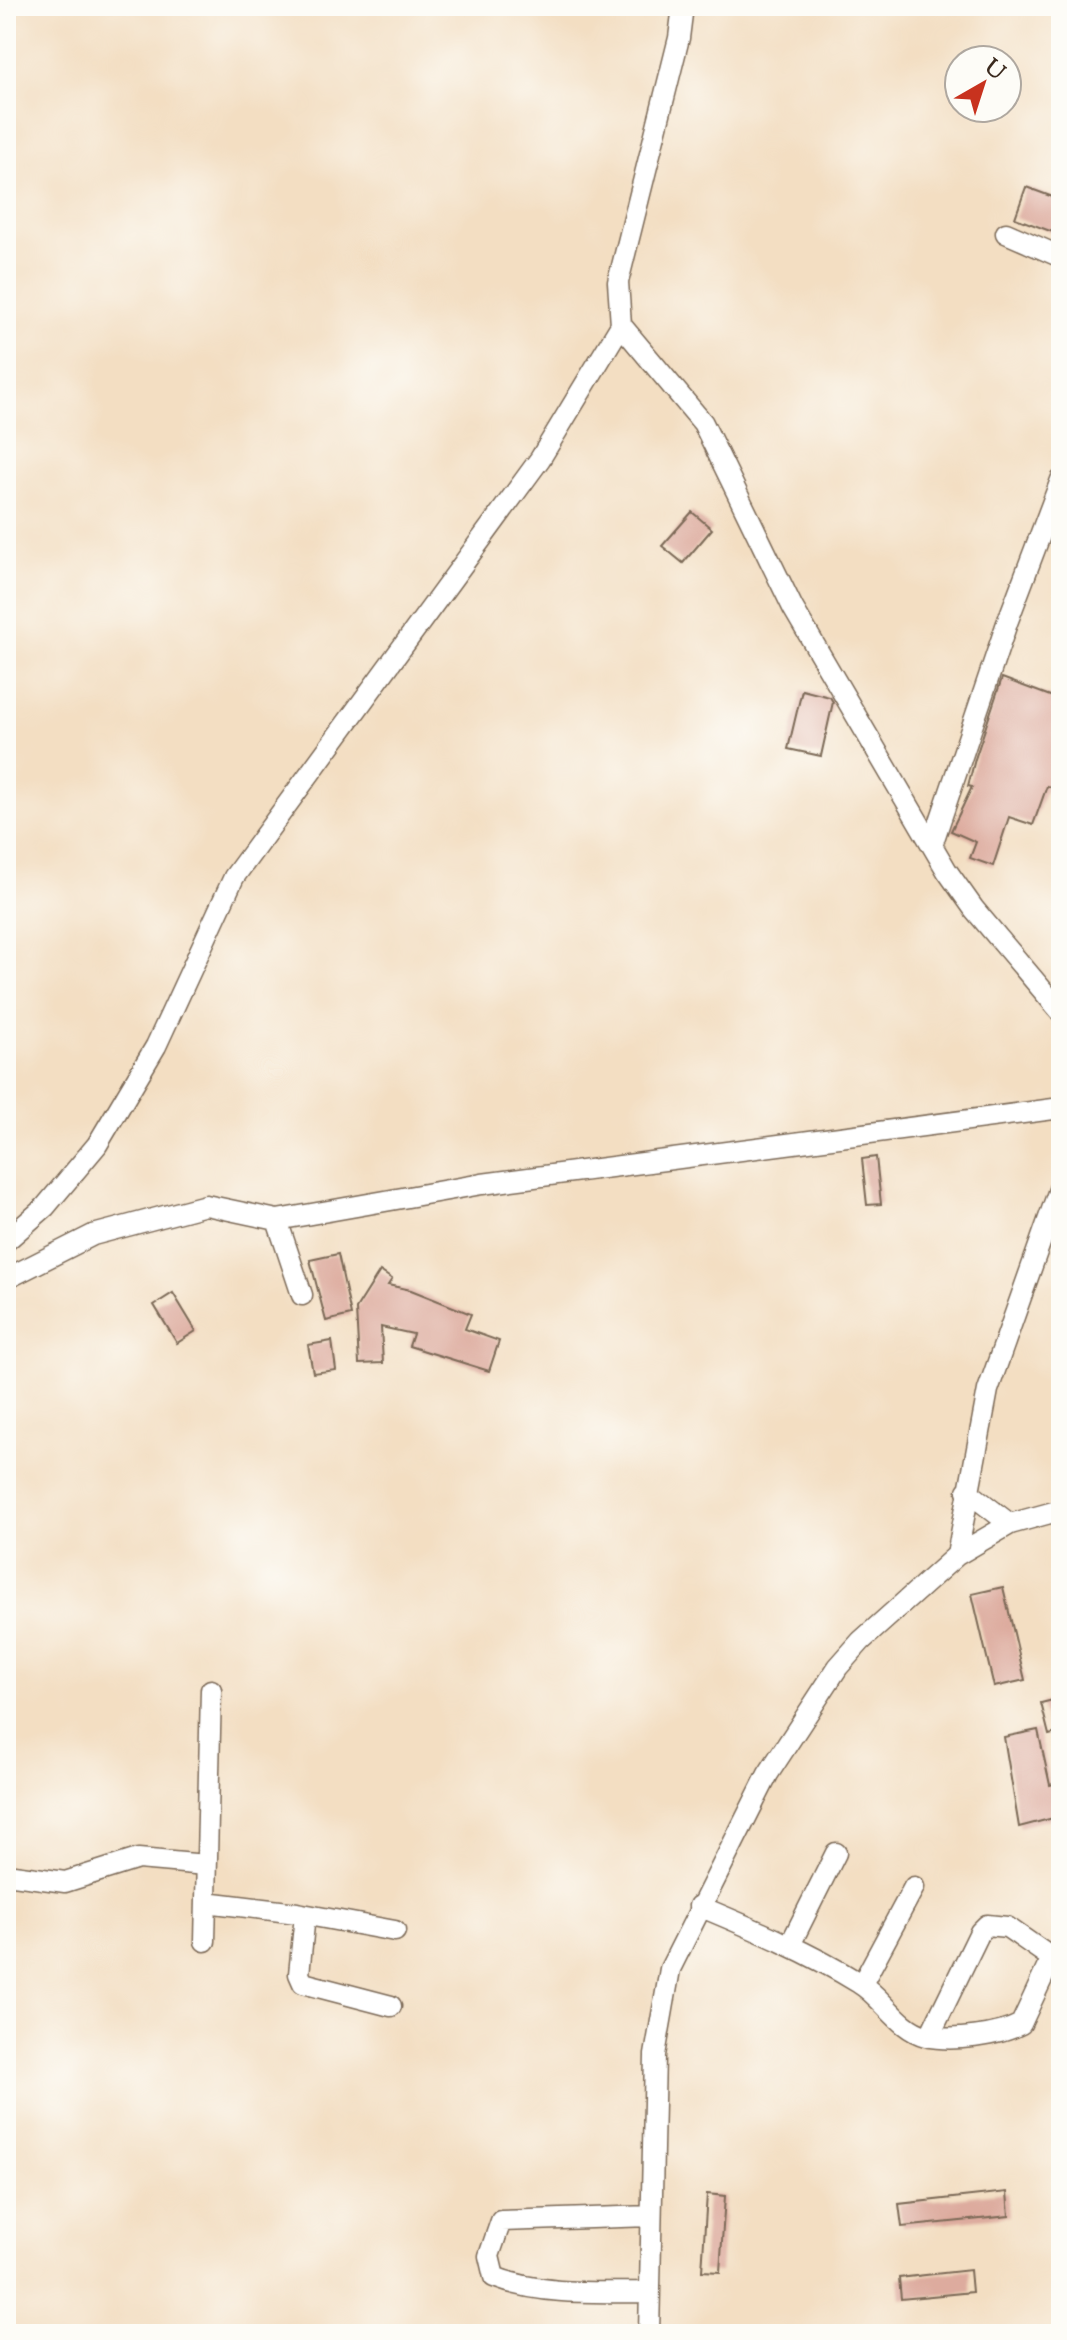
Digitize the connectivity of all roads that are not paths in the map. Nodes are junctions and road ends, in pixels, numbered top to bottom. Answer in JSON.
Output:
{"nodes":[{"id":1,"x":683,"y":6,"type":"edge"},
{"id":2,"x":1006,"y":233,"type":"dead end"},
{"id":3,"x":1061,"y":257,"type":"edge"},
{"id":4,"x":621,"y":325,"type":"junction"},
{"id":5,"x":1061,"y":480,"type":"edge"},
{"id":6,"x":932,"y":845,"type":"junction"},
{"id":7,"x":1061,"y":1012,"type":"edge"},
{"id":8,"x":1061,"y":1108,"type":"edge"},
{"id":9,"x":1061,"y":1184,"type":"edge"},
{"id":10,"x":277,"y":1220,"type":"junction"},
{"id":11,"x":6,"y":1241,"type":"edge"},
{"id":12,"x":6,"y":1279,"type":"edge"},
{"id":13,"x":302,"y":1295,"type":"dead end"},
{"id":14,"x":967,"y":1491,"type":"junction"},
{"id":15,"x":1061,"y":1510,"type":"edge"},
{"id":16,"x":1010,"y":1524,"type":"junction"},
{"id":17,"x":957,"y":1555,"type":"junction"},
{"id":18,"x":211,"y":1690,"type":"dead end"},
{"id":19,"x":836,"y":1853,"type":"dead end"},
{"id":20,"x":206,"y":1865,"type":"junction"},
{"id":21,"x":6,"y":1874,"type":"edge"},
{"id":22,"x":914,"y":1887,"type":"dead end"},
{"id":23,"x":206,"y":1902,"type":"junction"},
{"id":24,"x":699,"y":1906,"type":"junction"},
{"id":25,"x":305,"y":1915,"type":"junction"},
{"id":26,"x":395,"y":1931,"type":"dead end"},
{"id":27,"x":205,"y":1941,"type":"dead end"},
{"id":28,"x":790,"y":1945,"type":"junction"},
{"id":29,"x":1057,"y":1955,"type":"edge"},
{"id":30,"x":862,"y":1984,"type":"junction"},
{"id":31,"x":391,"y":2006,"type":"dead end"},
{"id":32,"x":929,"y":2037,"type":"junction"},
{"id":33,"x":651,"y":2216,"type":"junction"},
{"id":34,"x":650,"y":2292,"type":"junction"},
{"id":35,"x":649,"y":2334,"type":"edge"}],
"edges":[{"from":1,"to":4,"type":"street"},
{"from":2,"to":3,"type":"street"},
{"from":4,"to":6,"type":"street"},
{"from":4,"to":11,"type":"street"},
{"from":5,"to":6,"type":"street"},
{"from":6,"to":7,"type":"street"},
{"from":8,"to":10,"type":"street"},
{"from":9,"to":14,"type":"street"},
{"from":10,"to":12,"type":"street"},
{"from":10,"to":13,"type":"street"},
{"from":14,"to":16,"type":"street"},
{"from":14,"to":17,"type":"street"},
{"from":15,"to":16,"type":"street"},
{"from":16,"to":17,"type":"street"},
{"from":17,"to":24,"type":"street"},
{"from":18,"to":20,"type":"street"},
{"from":19,"to":28,"type":"street"},
{"from":20,"to":21,"type":"street"},
{"from":20,"to":23,"type":"street"},
{"from":22,"to":30,"type":"street"},
{"from":23,"to":25,"type":"street"},
{"from":23,"to":27,"type":"street"},
{"from":24,"to":28,"type":"street"},
{"from":24,"to":33,"type":"street"},
{"from":25,"to":26,"type":"street"},
{"from":25,"to":31,"type":"street"},
{"from":28,"to":30,"type":"street"},
{"from":29,"to":32,"type":"street"},
{"from":29,"to":32,"type":"street"},
{"from":30,"to":32,"type":"street"},
{"from":33,"to":34,"type":"street"},
{"from":33,"to":34,"type":"street"},
{"from":34,"to":35,"type":"street"}]}
